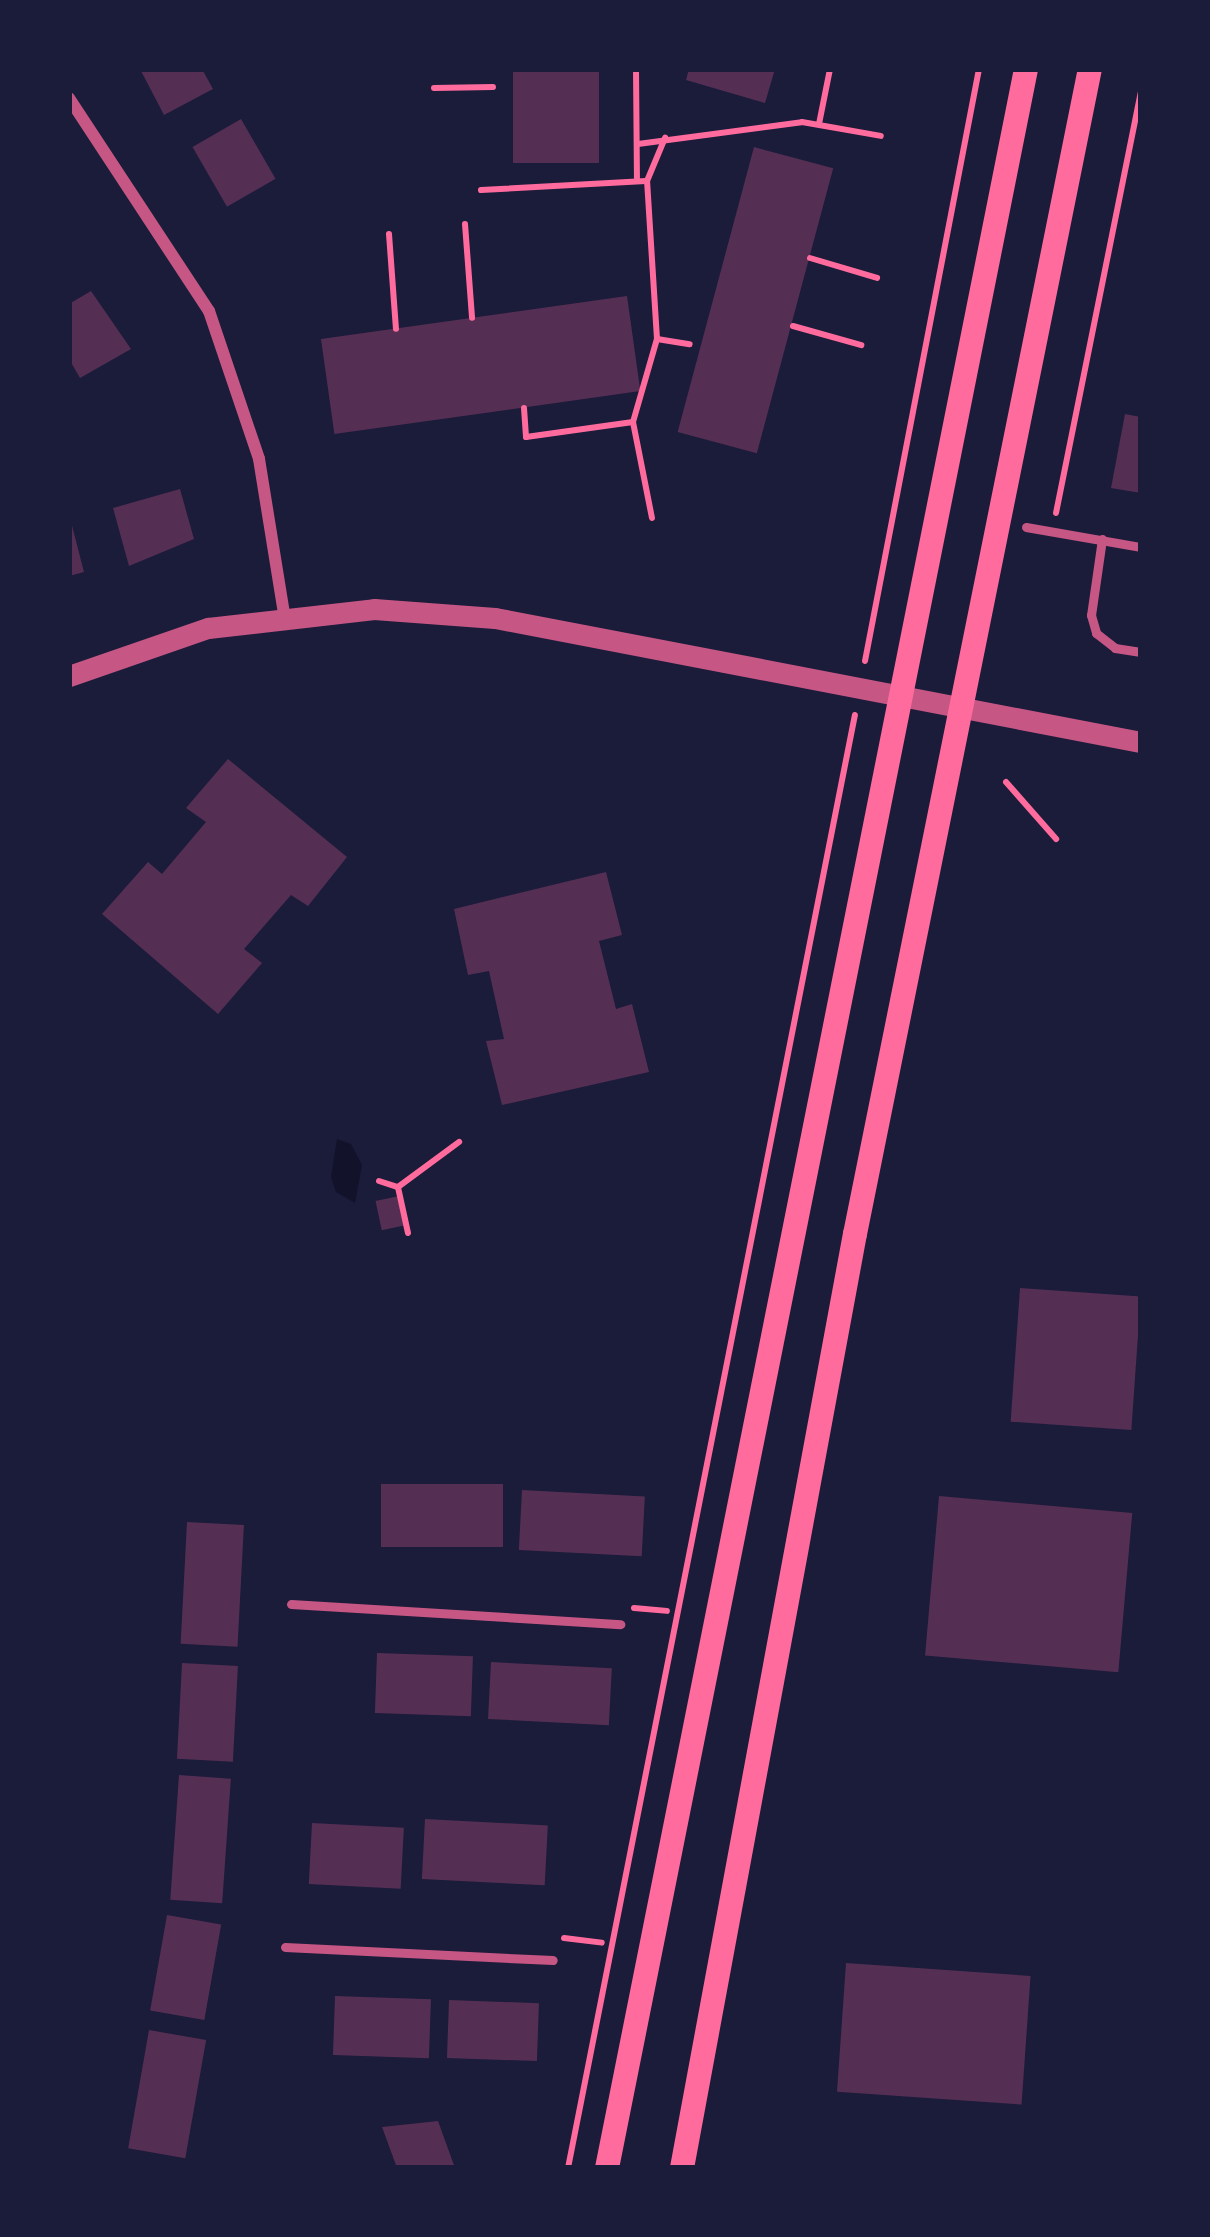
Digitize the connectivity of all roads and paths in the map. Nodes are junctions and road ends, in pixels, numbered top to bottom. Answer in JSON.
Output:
{"nodes":[{"id":1,"x":830,"y":69,"type":"edge"},
{"id":2,"x":979,"y":69,"type":"edge"},
{"id":3,"x":1026,"y":69,"type":"edge"},
{"id":4,"x":1090,"y":69,"type":"edge"},
{"id":5,"x":636,"y":70,"type":"edge"},
{"id":6,"x":493,"y":87,"type":"dead end"},
{"id":7,"x":434,"y":88,"type":"dead end"},
{"id":8,"x":1141,"y":93,"type":"edge"},
{"id":9,"x":69,"y":98,"type":"edge"},
{"id":10,"x":819,"y":125,"type":"junction"},
{"id":11,"x":880,"y":136,"type":"dead end"},
{"id":12,"x":665,"y":138,"type":"junction"},
{"id":13,"x":638,"y":144,"type":"junction"},
{"id":14,"x":642,"y":181,"type":"junction"},
{"id":15,"x":482,"y":190,"type":"dead end"},
{"id":16,"x":465,"y":224,"type":"dead end"},
{"id":17,"x":389,"y":234,"type":"dead end"},
{"id":18,"x":810,"y":258,"type":"dead end"},
{"id":19,"x":878,"y":278,"type":"dead end"},
{"id":20,"x":472,"y":318,"type":"dead end"},
{"id":21,"x":793,"y":326,"type":"dead end"},
{"id":22,"x":396,"y":329,"type":"dead end"},
{"id":23,"x":657,"y":339,"type":"junction"},
{"id":24,"x":690,"y":344,"type":"dead end"},
{"id":25,"x":861,"y":345,"type":"dead end"},
{"id":26,"x":524,"y":408,"type":"dead end"},
{"id":27,"x":633,"y":422,"type":"junction"},
{"id":28,"x":652,"y":518,"type":"dead end"},
{"id":29,"x":1026,"y":527,"type":"dead end"},
{"id":30,"x":1052,"y":531,"type":"junction"},
{"id":31,"x":1102,"y":539,"type":"junction"},
{"id":32,"x":1141,"y":547,"type":"edge"},
{"id":33,"x":285,"y":620,"type":"junction"},
{"id":34,"x":1141,"y":652,"type":"edge"},
{"id":35,"x":69,"y":676,"type":"edge"},
{"id":36,"x":860,"y":688,"type":"junction"},
{"id":37,"x":900,"y":696,"type":"junction"},
{"id":38,"x":960,"y":708,"type":"junction"},
{"id":39,"x":1141,"y":742,"type":"edge"},
{"id":40,"x":1006,"y":782,"type":"dead end"},
{"id":41,"x":1056,"y":839,"type":"dead end"},
{"id":42,"x":459,"y":1142,"type":"dead end"},
{"id":43,"x":379,"y":1181,"type":"dead end"},
{"id":44,"x":398,"y":1187,"type":"junction"},
{"id":45,"x":408,"y":1233,"type":"dead end"},
{"id":46,"x":291,"y":1604,"type":"dead end"},
{"id":47,"x":620,"y":1624,"type":"dead end"},
{"id":48,"x":285,"y":1947,"type":"dead end"},
{"id":49,"x":553,"y":1960,"type":"dead end"},
{"id":50,"x":568,"y":2168,"type":"edge"},
{"id":51,"x":607,"y":2168,"type":"edge"},
{"id":52,"x":682,"y":2168,"type":"edge"}],
"edges":[{"from":1,"to":10,"type":"path"},
{"from":2,"to":36,"type":"path"},
{"from":3,"to":37,"type":"main road"},
{"from":4,"to":38,"type":"main road"},
{"from":5,"to":13,"type":"path"},
{"from":6,"to":7,"type":"path"},
{"from":8,"to":30,"type":"path"},
{"from":9,"to":33,"type":"street"},
{"from":10,"to":11,"type":"path"},
{"from":10,"to":12,"type":"path"},
{"from":12,"to":13,"type":"path"},
{"from":12,"to":14,"type":"path"},
{"from":13,"to":14,"type":"path"},
{"from":14,"to":15,"type":"path"},
{"from":14,"to":23,"type":"path"},
{"from":16,"to":20,"type":"path"},
{"from":17,"to":22,"type":"path"},
{"from":18,"to":19,"type":"path"},
{"from":21,"to":25,"type":"path"},
{"from":23,"to":24,"type":"path"},
{"from":23,"to":27,"type":"path"},
{"from":26,"to":27,"type":"path"},
{"from":27,"to":28,"type":"path"},
{"from":29,"to":30,"type":"lane"},
{"from":30,"to":31,"type":"lane"},
{"from":31,"to":32,"type":"lane"},
{"from":31,"to":34,"type":"lane"},
{"from":33,"to":35,"type":"street"},
{"from":33,"to":36,"type":"street"},
{"from":36,"to":37,"type":"street"},
{"from":36,"to":50,"type":"path"},
{"from":37,"to":38,"type":"street"},
{"from":37,"to":51,"type":"main road"},
{"from":38,"to":39,"type":"street"},
{"from":38,"to":52,"type":"main road"},
{"from":40,"to":41,"type":"path"},
{"from":42,"to":44,"type":"path"},
{"from":43,"to":44,"type":"path"},
{"from":44,"to":45,"type":"path"},
{"from":46,"to":47,"type":"lane"},
{"from":48,"to":49,"type":"lane"}]}
